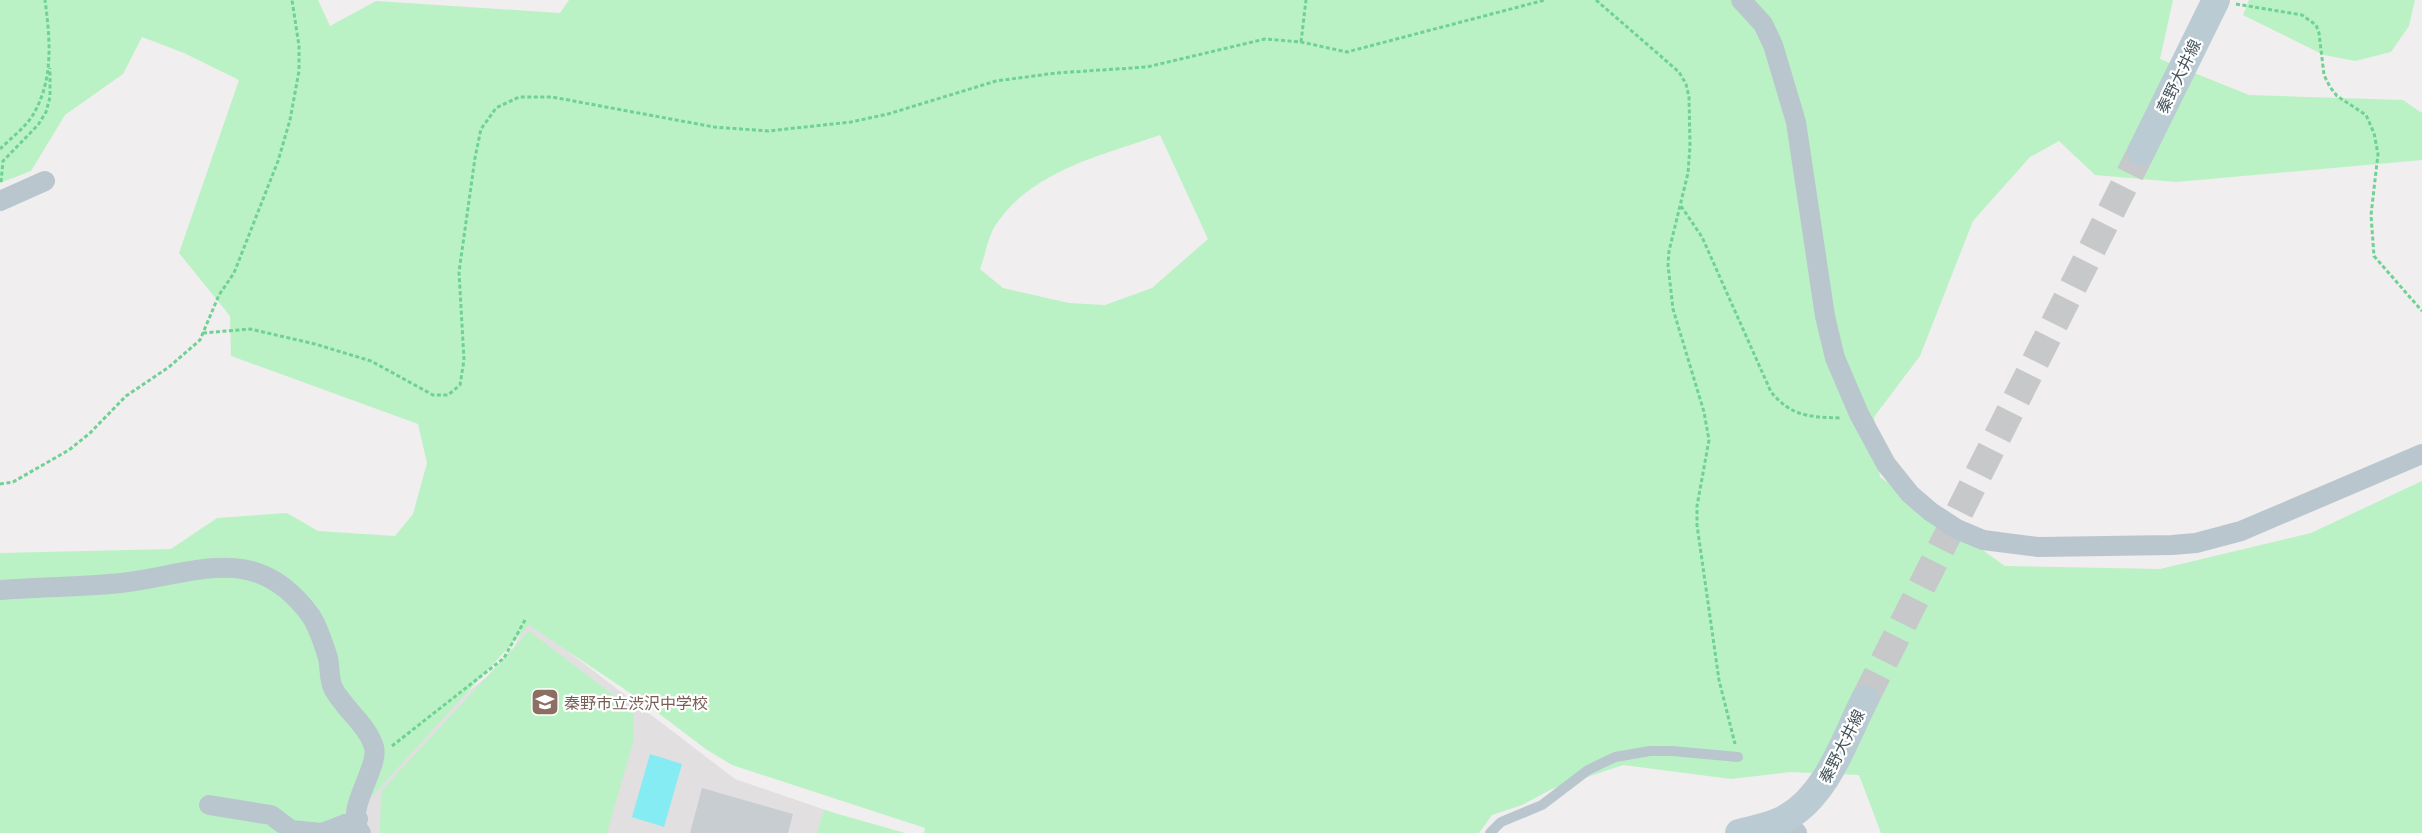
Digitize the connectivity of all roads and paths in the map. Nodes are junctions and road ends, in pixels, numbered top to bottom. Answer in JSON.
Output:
{"nodes":[{"id":1,"x":45,"y":0,"type":"edge"},
{"id":2,"x":292,"y":0,"type":"edge"},
{"id":3,"x":1306,"y":0,"type":"edge"},
{"id":4,"x":1545,"y":0,"type":"edge"},
{"id":5,"x":1596,"y":0,"type":"edge"},
{"id":6,"x":1741,"y":0,"type":"edge"},
{"id":7,"x":2216,"y":0,"type":"edge"},
{"id":8,"x":1301,"y":42,"type":"junction"},
{"id":9,"x":50,"y":60,"type":"junction"},
{"id":10,"x":0,"y":149,"type":"edge"},
{"id":11,"x":2141,"y":152,"type":"tunnel mouth"},
{"id":12,"x":45,"y":181,"type":"dead end"},
{"id":13,"x":0,"y":189,"type":"edge"},
{"id":14,"x":0,"y":201,"type":"edge"},
{"id":15,"x":1681,"y":206,"type":"junction"},
{"id":16,"x":2422,"y":311,"type":"edge"},
{"id":17,"x":203,"y":333,"type":"junction"},
{"id":18,"x":1859,"y":414,"type":"junction"},
{"id":19,"x":2422,"y":454,"type":"edge"},
{"id":20,"x":0,"y":484,"type":"edge"},
{"id":21,"x":0,"y":590,"type":"edge"},
{"id":22,"x":525,"y":620,"type":"dead end"},
{"id":23,"x":1865,"y":699,"type":"tunnel mouth"},
{"id":24,"x":376,"y":752,"type":"junction"},
{"id":25,"x":1738,"y":757,"type":"joint"},
{"id":26,"x":209,"y":805,"type":"dead end"},
{"id":27,"x":360,"y":826,"type":"edge"},
{"id":28,"x":1791,"y":826,"type":"edge"},
{"id":29,"x":322,"y":833,"type":"edge"},
{"id":30,"x":1490,"y":833,"type":"edge"},
{"id":31,"x":1739,"y":833,"type":"edge"}],
"edges":[{"from":1,"to":9,"type":"path"},
{"from":2,"to":17,"type":"path"},
{"from":3,"to":8,"type":"path"},
{"from":4,"to":8,"type":"path"},
{"from":5,"to":15,"type":"path"},
{"from":6,"to":18,"type":"street"},
{"from":7,"to":11,"type":"main road","name":"秦野大井線"},
{"from":7,"to":16,"type":"path"},
{"from":8,"to":17,"type":"path"},
{"from":9,"to":10,"type":"path"},
{"from":9,"to":13,"type":"path"},
{"from":12,"to":14,"type":"street"},
{"from":15,"to":18,"type":"path"},
{"from":15,"to":25,"type":"path"},
{"from":17,"to":20,"type":"path"},
{"from":18,"to":19,"type":"street"},
{"from":21,"to":24,"type":"street"},
{"from":22,"to":24,"type":"path"},
{"from":23,"to":28,"type":"main road","name":"秦野大井線"},
{"from":24,"to":27,"type":"street"},
{"from":25,"to":30,"type":"lane"},
{"from":26,"to":29,"type":"street"},
{"from":27,"to":29,"type":"street"},
{"from":28,"to":31,"type":"main road","name":"秦野大井線"}]}
